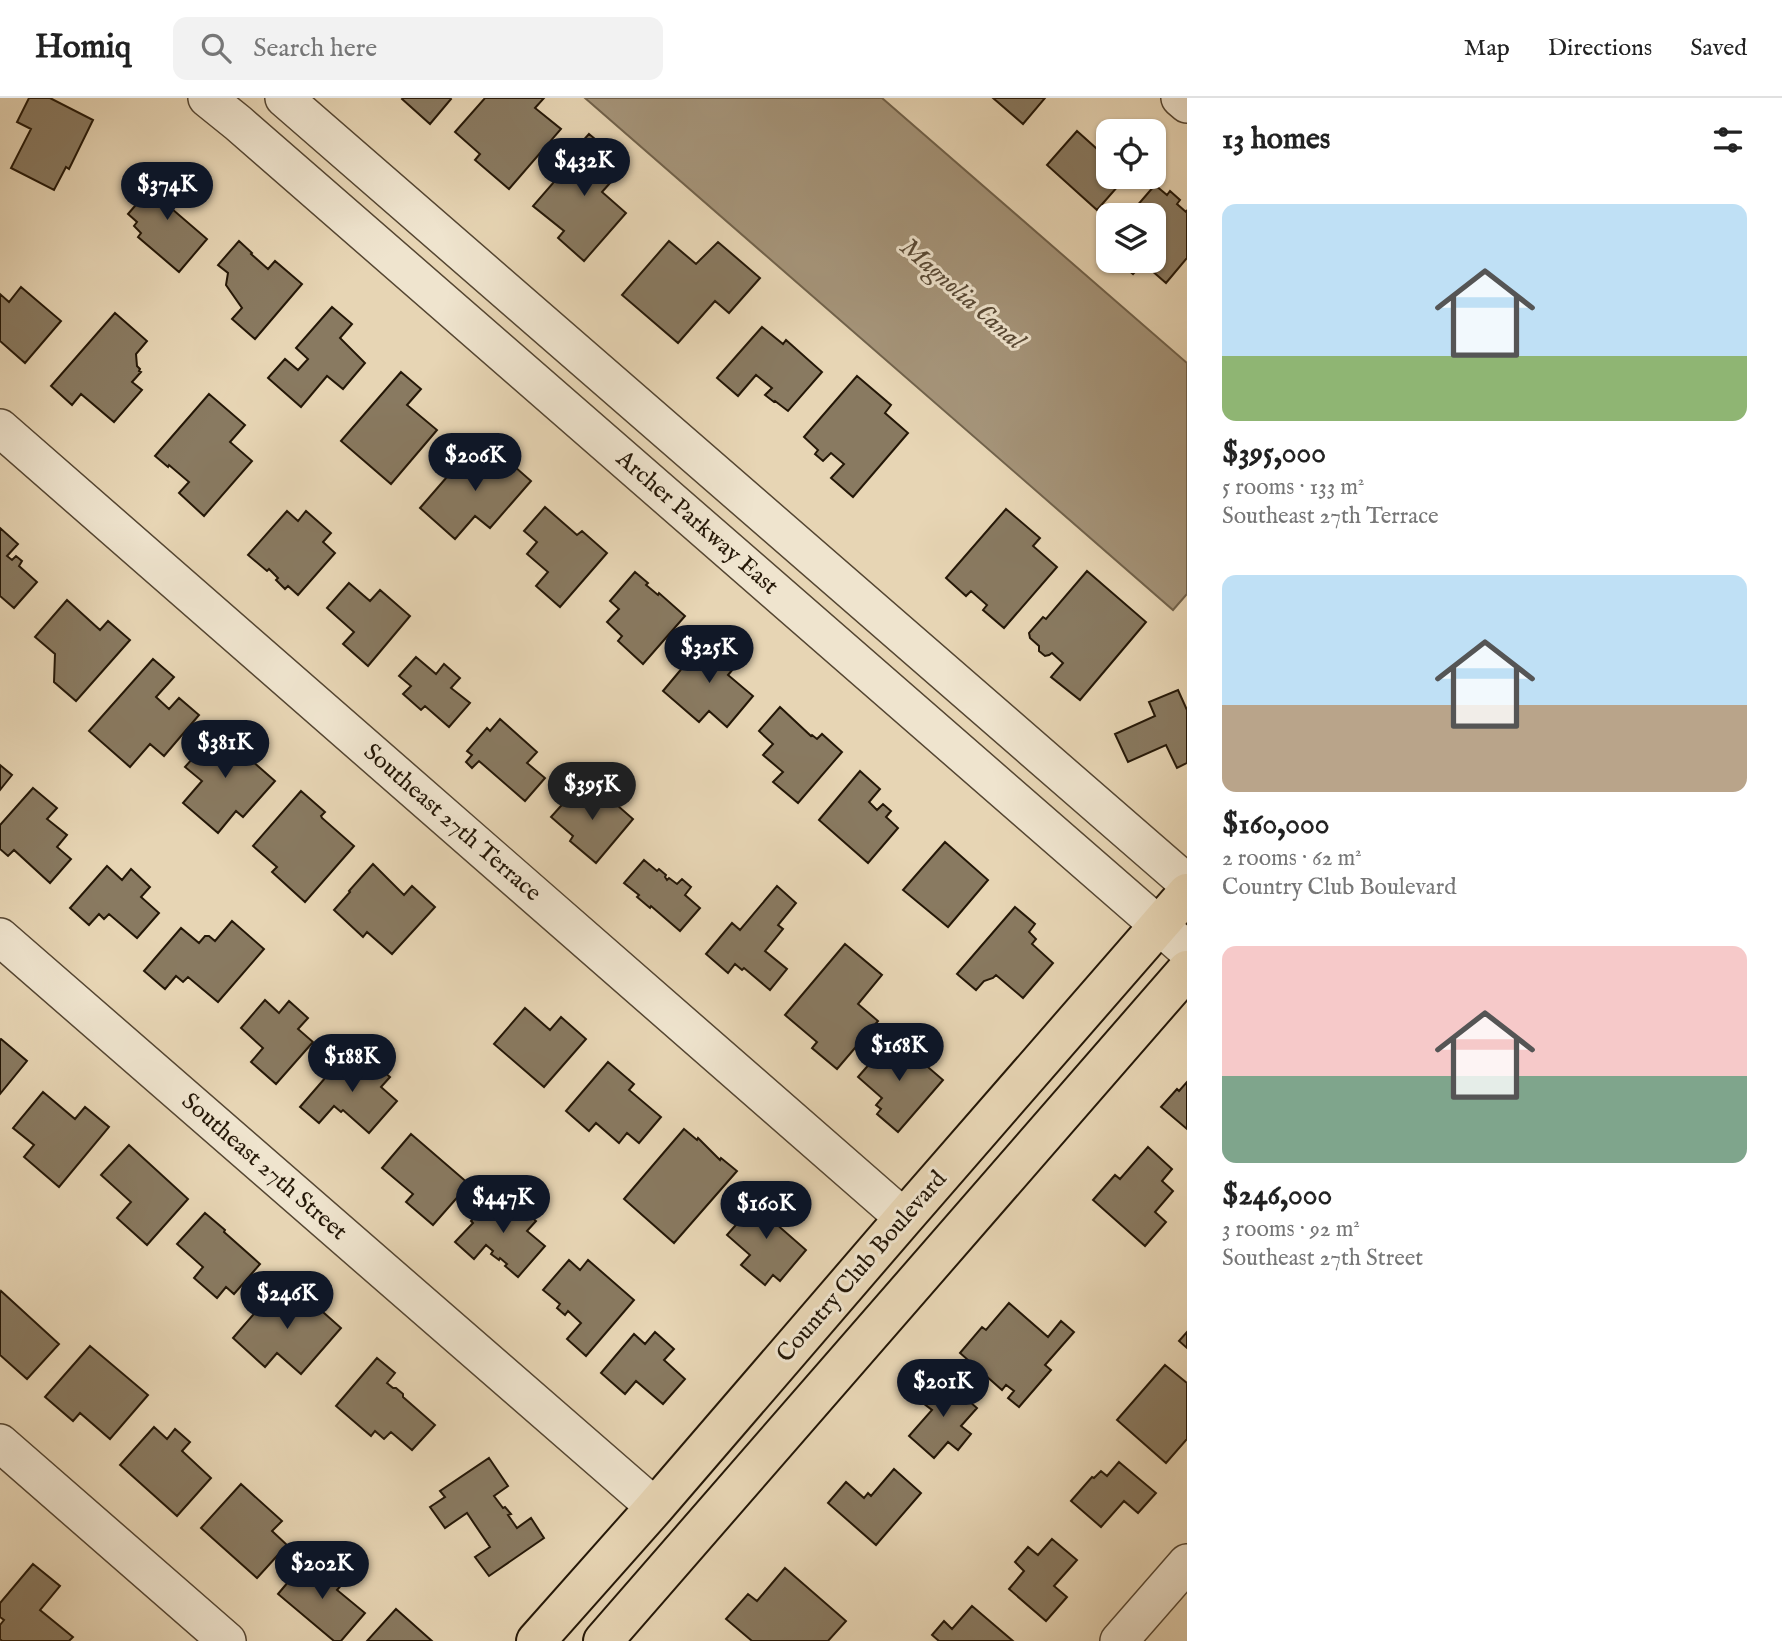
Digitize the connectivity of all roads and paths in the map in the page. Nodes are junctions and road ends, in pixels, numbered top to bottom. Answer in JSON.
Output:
{"nodes":[{"id":1,"x":206,"y":98,"type":"edge"},
{"id":2,"x":284,"y":98,"type":"edge"},
{"id":3,"x":1180,"y":98,"type":"edge"},
{"id":4,"x":1187,"y":104,"type":"edge"},
{"id":5,"x":0,"y":428,"type":"edge"},
{"id":6,"x":1187,"y":883,"type":"edge"},
{"id":7,"x":1187,"y":893,"type":"edge"},
{"id":8,"x":1159,"y":926,"type":"junction"},
{"id":9,"x":0,"y":937,"type":"edge"},
{"id":10,"x":1187,"y":950,"type":"edge"},
{"id":11,"x":1187,"y":970,"type":"edge"},
{"id":12,"x":904,"y":1218,"type":"junction"},
{"id":13,"x":0,"y":1443,"type":"edge"},
{"id":14,"x":655,"y":1507,"type":"junction"},
{"id":15,"x":1187,"y":1563,"type":"edge"},
{"id":16,"x":227,"y":1641,"type":"edge"},
{"id":17,"x":536,"y":1641,"type":"edge"},
{"id":18,"x":603,"y":1641,"type":"edge"},
{"id":19,"x":1119,"y":1641,"type":"edge"}],
"edges":[{"from":1,"to":8,"type":"street","name":"Archer Parkway East"},
{"from":2,"to":6,"type":"street","name":"Archer Parkway East"},
{"from":3,"to":4,"type":"street"},
{"from":5,"to":12,"type":"street","name":"Southeast 27th Terrace"},
{"from":7,"to":8,"type":"main road","name":"Country Club Boulevard"},
{"from":8,"to":10,"type":"street","name":"Archer Parkway East"},
{"from":8,"to":12,"type":"main road","name":"Country Club Boulevard"},
{"from":9,"to":14,"type":"street","name":"Southeast 27th Street"},
{"from":11,"to":18,"type":"main road","name":"Country Club Boulevard"},
{"from":12,"to":14,"type":"main road","name":"Country Club Boulevard"},
{"from":13,"to":16,"type":"street"},
{"from":14,"to":17,"type":"main road","name":"Country Club Boulevard"},
{"from":15,"to":19,"type":"street"}]}
